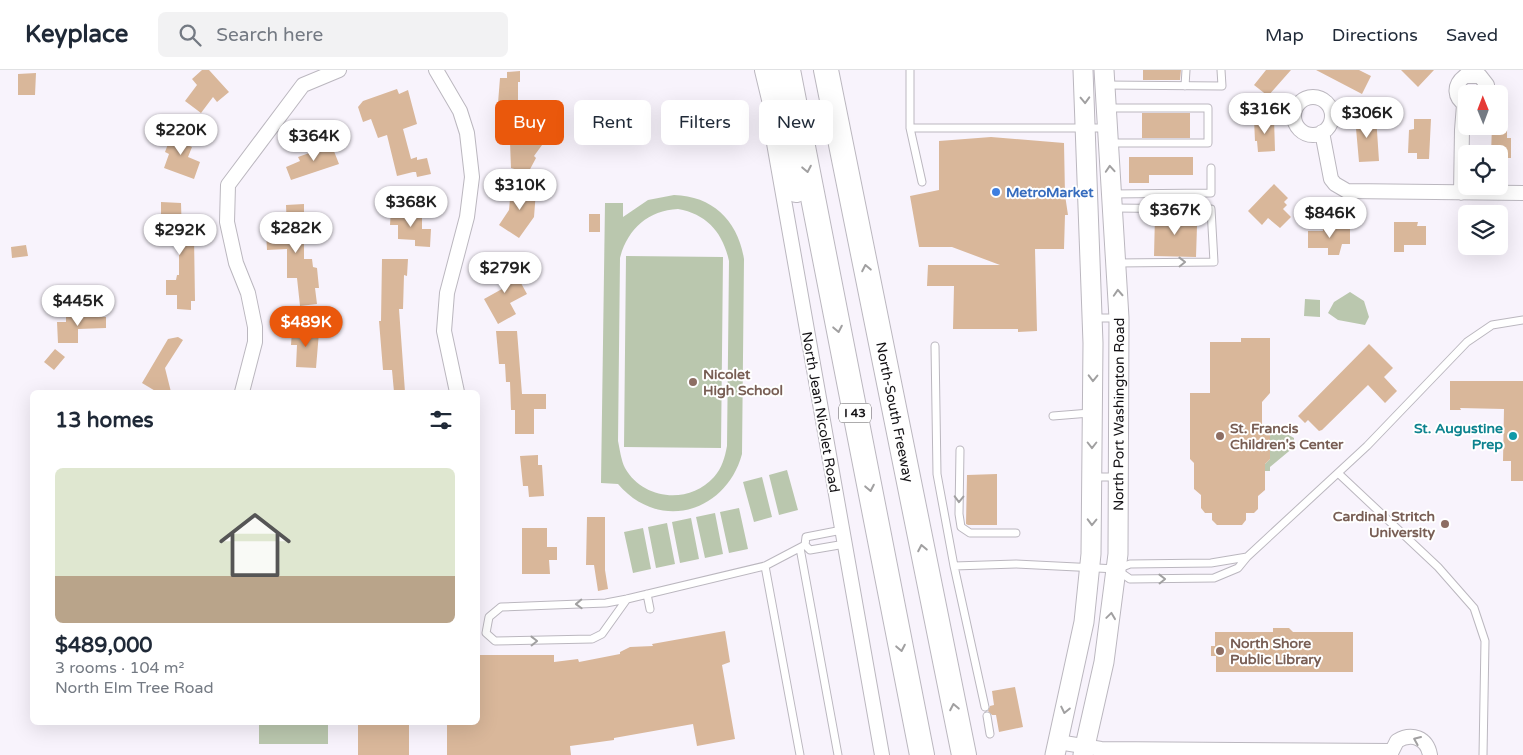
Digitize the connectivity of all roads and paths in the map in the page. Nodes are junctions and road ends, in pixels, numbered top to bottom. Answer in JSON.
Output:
{"nodes":[{"id":1,"x":339,"y":70,"type":"edge"},
{"id":2,"x":436,"y":70,"type":"edge"},
{"id":3,"x":757,"y":70,"type":"edge"},
{"id":4,"x":767,"y":70,"type":"edge"},
{"id":5,"x":788,"y":70,"type":"edge"},
{"id":6,"x":826,"y":70,"type":"edge"},
{"id":7,"x":839,"y":70,"type":"edge"},
{"id":8,"x":910,"y":70,"type":"edge"},
{"id":9,"x":1083,"y":70,"type":"edge"},
{"id":10,"x":1186,"y":70,"type":"edge"},
{"id":11,"x":1221,"y":70,"type":"edge"},
{"id":12,"x":1104,"y":77,"type":"edge"},
{"id":13,"x":1458,"y":85,"type":"edge"},
{"id":14,"x":1458,"y":85,"type":"edge"},
{"id":15,"x":1485,"y":85,"type":"edge"},
{"id":16,"x":1186,"y":86,"type":"junction"},
{"id":17,"x":1458,"y":98,"type":"edge"},
{"id":18,"x":1106,"y":108,"type":"junction"},
{"id":19,"x":910,"y":128,"type":"junction"},
{"id":20,"x":1086,"y":130,"type":"junction"},
{"id":21,"x":1322,"y":132,"type":"dead end"},
{"id":22,"x":1108,"y":135,"type":"junction"},
{"id":23,"x":1211,"y":168,"type":"dead end"},
{"id":24,"x":922,"y":182,"type":"dead end"},
{"id":25,"x":1458,"y":193,"type":"edge"},
{"id":26,"x":1508,"y":193,"type":"edge"},
{"id":27,"x":1523,"y":193,"type":"edge"},
{"id":28,"x":1112,"y":201,"type":"junction"},
{"id":29,"x":853,"y":203,"type":"junction"},
{"id":30,"x":1116,"y":263,"type":"junction"},
{"id":31,"x":826,"y":266,"type":"junction"},
{"id":32,"x":1093,"y":318,"type":"junction"},
{"id":33,"x":1119,"y":318,"type":"junction"},
{"id":34,"x":1523,"y":320,"type":"edge"},
{"id":35,"x":936,"y":346,"type":"dead end"},
{"id":36,"x":243,"y":390,"type":"edge"},
{"id":37,"x":457,"y":390,"type":"edge"},
{"id":38,"x":1093,"y":413,"type":"junction"},
{"id":39,"x":1053,"y":416,"type":"dead end"},
{"id":40,"x":960,"y":450,"type":"dead end"},
{"id":41,"x":1338,"y":473,"type":"junction"},
{"id":42,"x":1092,"y":477,"type":"junction"},
{"id":43,"x":1118,"y":477,"type":"junction"},
{"id":44,"x":1016,"y":533,"type":"dead end"},
{"id":45,"x":843,"y":537,"type":"junction"},
{"id":46,"x":802,"y":546,"type":"junction"},
{"id":47,"x":1247,"y":557,"type":"junction"},
{"id":48,"x":765,"y":566,"type":"junction"},
{"id":49,"x":954,"y":566,"type":"junction"},
{"id":50,"x":1090,"y":568,"type":"junction"},
{"id":51,"x":1117,"y":570,"type":"junction"},
{"id":52,"x":647,"y":594,"type":"junction"},
{"id":53,"x":627,"y":599,"type":"junction"},
{"id":54,"x":650,"y":609,"type":"dead end"},
{"id":55,"x":985,"y":707,"type":"dead end"},
{"id":56,"x":987,"y":716,"type":"dead end"},
{"id":57,"x":990,"y":734,"type":"dead end"},
{"id":58,"x":1084,"y":750,"type":"edge"},
{"id":59,"x":1056,"y":752,"type":"edge"},
{"id":60,"x":1390,"y":753,"type":"edge"},
{"id":61,"x":800,"y":755,"type":"edge"},
{"id":62,"x":838,"y":755,"type":"edge"},
{"id":63,"x":882,"y":755,"type":"edge"},
{"id":64,"x":922,"y":755,"type":"edge"},
{"id":65,"x":964,"y":755,"type":"edge"},
{"id":66,"x":1430,"y":755,"type":"edge"},
{"id":67,"x":1483,"y":755,"type":"edge"}],
"edges":[{"from":1,"to":36,"type":"street"},
{"from":2,"to":37,"type":"street"},
{"from":3,"to":45,"type":"street","name":"North Jean Nicolet Road"},
{"from":4,"to":31,"type":"highway"},
{"from":5,"to":31,"type":"highway","number":"I 43","one_way":true},
{"from":6,"to":29,"type":"highway","name":"North-South Freeway"},
{"from":7,"to":29,"type":"highway"},
{"from":8,"to":19,"type":"lane"},
{"from":9,"to":20,"type":"main road","name":"North Port Washington Road","one_way":true},
{"from":10,"to":16,"type":"lane"},
{"from":11,"to":16,"type":"lane"},
{"from":12,"to":16,"type":"lane"},
{"from":12,"to":18,"type":"main road","name":"North Port Washington Road"},
{"from":13,"to":15,"type":"street"},
{"from":14,"to":17,"type":"street"},
{"from":18,"to":22,"type":"main road","name":"North Port Washington Road"},
{"from":18,"to":22,"type":"lane"},
{"from":19,"to":20,"type":"lane"},
{"from":19,"to":24,"type":"lane"},
{"from":20,"to":22,"type":"lane"},
{"from":20,"to":32,"type":"main road","name":"North Port Washington Road"},
{"from":21,"to":25,"type":"street"},
{"from":28,"to":22,"type":"main road","name":"North Port Washington Road","one_way":true},
{"from":23,"to":28,"type":"lane"},
{"from":26,"to":27,"type":"street"},
{"from":28,"to":30,"type":"main road","name":"North Port Washington Road"},
{"from":30,"to":28,"type":"lane","one_way":true},
{"from":65,"to":29,"type":"highway","name":"North-South Freeway","one_way":true},
{"from":33,"to":30,"type":"main road","name":"North Port Washington Road","one_way":true},
{"from":31,"to":64,"type":"highway","number":"I 43","one_way":true},
{"from":32,"to":33,"type":"lane"},
{"from":32,"to":38,"type":"main road","name":"North Port Washington Road","one_way":true},
{"from":33,"to":43,"type":"main road","name":"North Port Washington Road"},
{"from":34,"to":41,"type":"lane"},
{"from":35,"to":49,"type":"lane"},
{"from":38,"to":39,"type":"lane"},
{"from":38,"to":42,"type":"main road","name":"North Port Washington Road","one_way":true},
{"from":40,"to":44,"type":"lane","one_way":true},
{"from":41,"to":47,"type":"lane"},
{"from":41,"to":67,"type":"lane"},
{"from":42,"to":43,"type":"lane"},
{"from":42,"to":50,"type":"main road","name":"North Port Washington Road","one_way":true},
{"from":43,"to":51,"type":"main road","name":"North Port Washington Road"},
{"from":45,"to":46,"type":"lane"},
{"from":45,"to":46,"type":"lane"},
{"from":45,"to":63,"type":"street","name":"North Jean Nicolet Road"},
{"from":46,"to":48,"type":"lane"},
{"from":46,"to":62,"type":"lane"},
{"from":47,"to":51,"type":"lane"},
{"from":51,"to":47,"type":"lane","one_way":true},
{"from":48,"to":52,"type":"lane"},
{"from":48,"to":61,"type":"lane"},
{"from":49,"to":50,"type":"lane"},
{"from":49,"to":55,"type":"lane"},
{"from":50,"to":51,"type":"lane"},
{"from":50,"to":59,"type":"main road","name":"North Port Washington Road","one_way":true},
{"from":58,"to":51,"type":"main road","name":"North Port Washington Road","one_way":true},
{"from":52,"to":53,"type":"lane"},
{"from":52,"to":54,"type":"lane"},
{"from":53,"to":53,"type":"lane","one_way":true},
{"from":56,"to":57,"type":"lane"},
{"from":58,"to":59,"type":"street"},
{"from":58,"to":60,"type":"street"},
{"from":66,"to":60,"type":"street","one_way":true}]}
